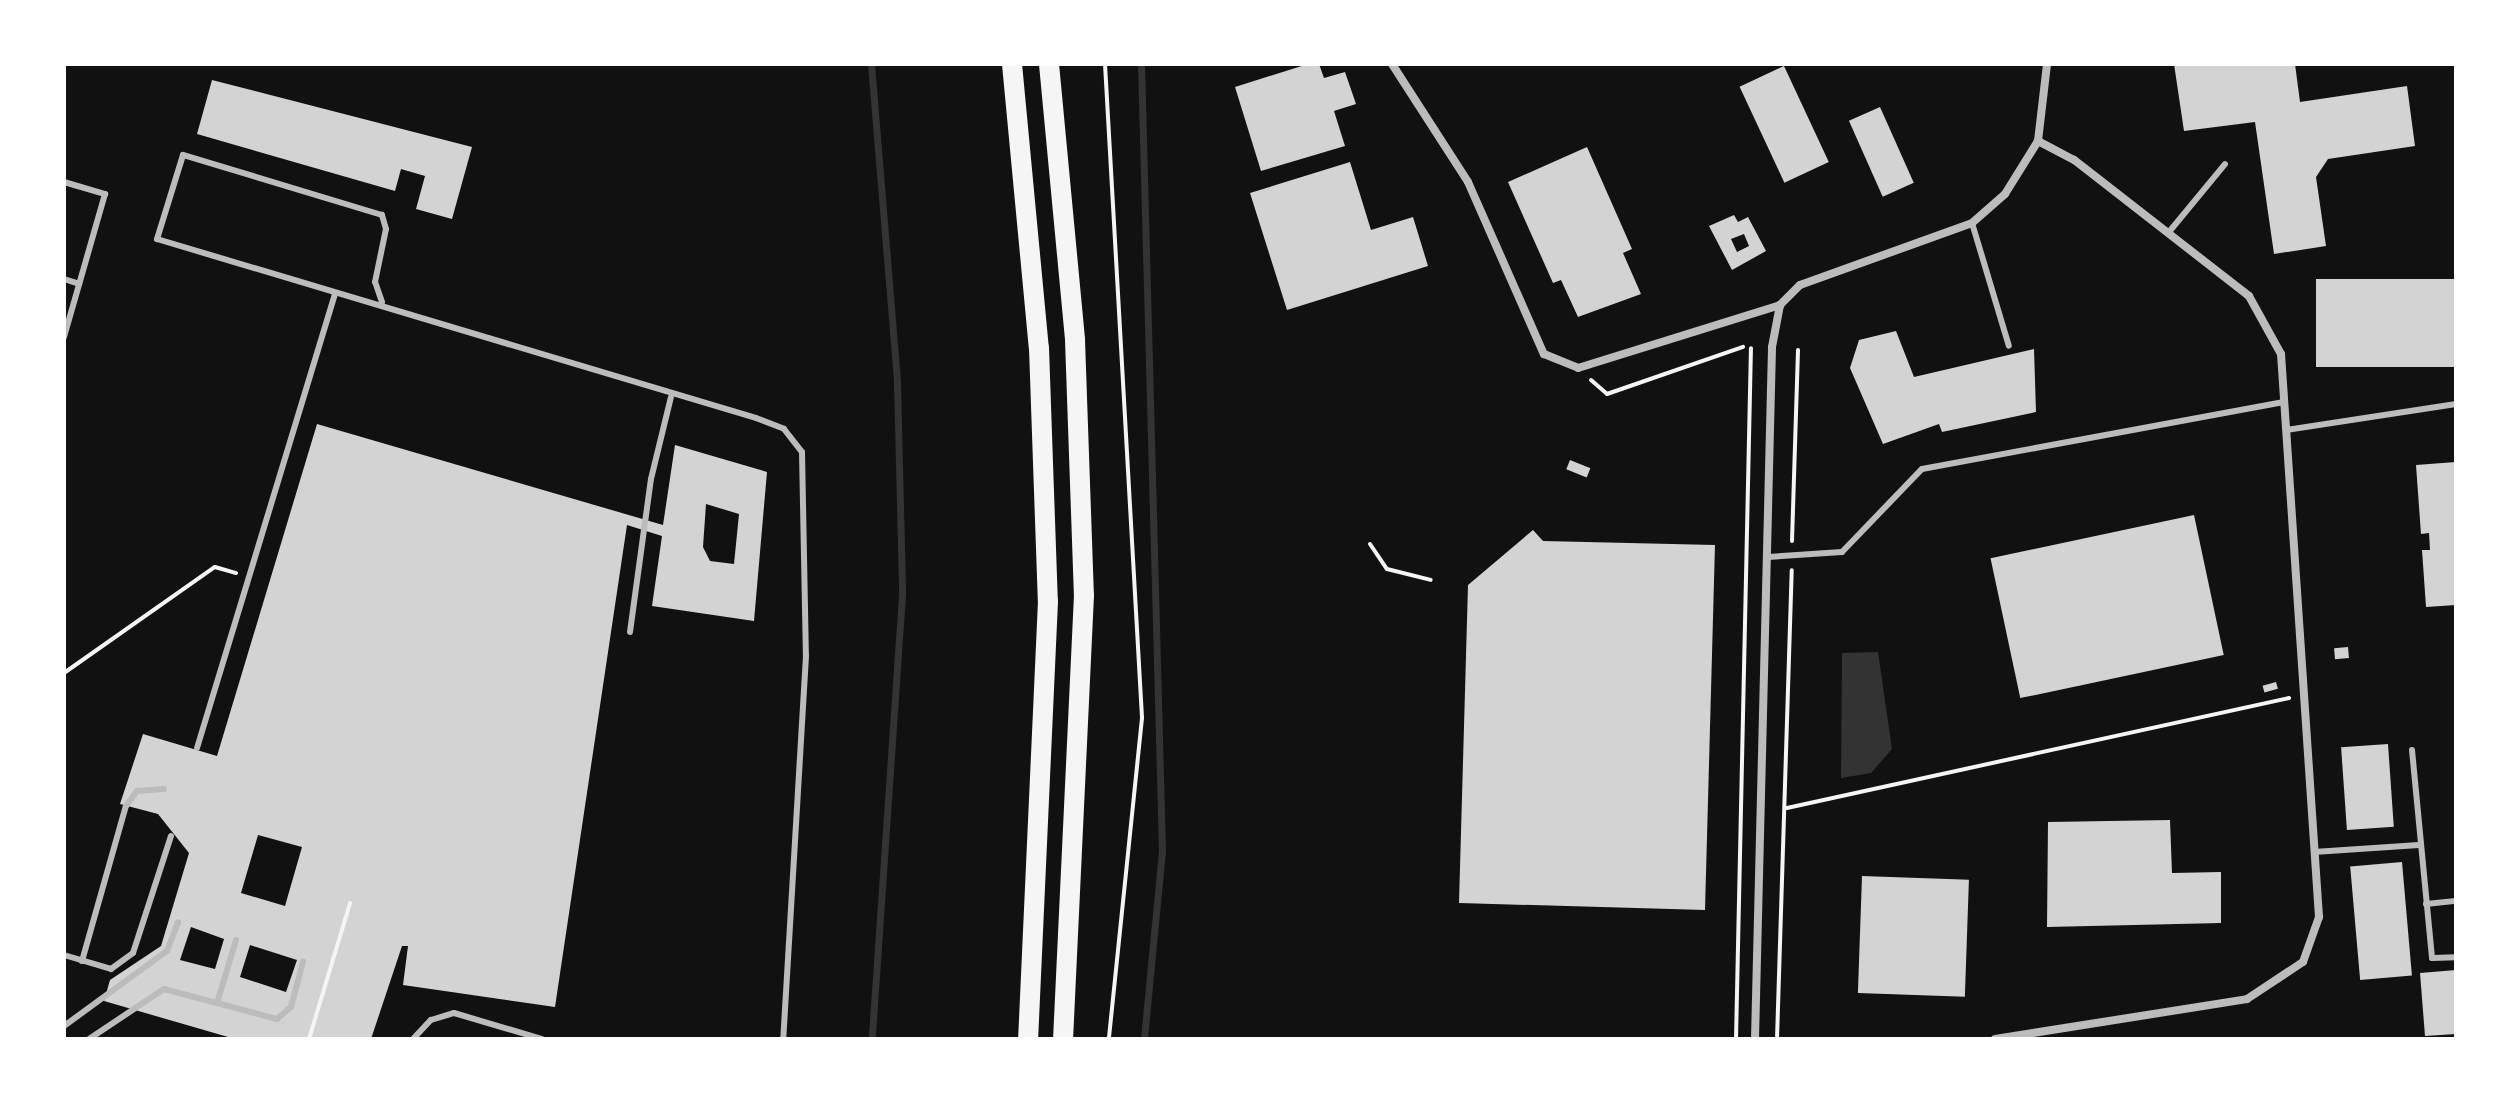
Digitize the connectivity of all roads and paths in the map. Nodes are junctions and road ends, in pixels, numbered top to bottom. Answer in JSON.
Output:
{"nodes":[{"id":1,"x":1012,"y":64,"type":"edge"},
{"id":2,"x":1049,"y":64,"type":"edge"},
{"id":3,"x":1105,"y":64,"type":"edge"},
{"id":4,"x":1392,"y":64,"type":"edge"},
{"id":5,"x":2047,"y":64,"type":"edge"},
{"id":6,"x":2038,"y":141,"type":"junction"},
{"id":7,"x":2225,"y":164,"type":"dead end"},
{"id":8,"x":64,"y":182,"type":"edge"},
{"id":9,"x":1972,"y":223,"type":"junction"},
{"id":10,"x":2169,"y":232,"type":"junction"},
{"id":11,"x":64,"y":279,"type":"edge"},
{"id":12,"x":79,"y":284,"type":"junction"},
{"id":13,"x":335,"y":294,"type":"junction"},
{"id":14,"x":382,"y":302,"type":"junction"},
{"id":15,"x":1780,"y":305,"type":"junction"},
{"id":16,"x":64,"y":337,"type":"edge"},
{"id":17,"x":2009,"y":346,"type":"dead end"},
{"id":18,"x":1743,"y":347,"type":"dead end"},
{"id":19,"x":1751,"y":348,"type":"dead end"},
{"id":20,"x":1798,"y":350,"type":"dead end"},
{"id":21,"x":1578,"y":368,"type":"junction"},
{"id":22,"x":671,"y":397,"type":"junction"},
{"id":23,"x":2284,"y":402,"type":"junction"},
{"id":24,"x":2456,"y":404,"type":"edge"},
{"id":25,"x":2286,"y":430,"type":"junction"},
{"id":26,"x":1370,"y":544,"type":"dead end"},
{"id":27,"x":1792,"y":556,"type":"junction"},
{"id":28,"x":1768,"y":557,"type":"junction"},
{"id":29,"x":242,"y":574,"type":"dead end"},
{"id":30,"x":1431,"y":580,"type":"dead end"},
{"id":31,"x":630,"y":632,"type":"dead end"},
{"id":32,"x":64,"y":673,"type":"edge"},
{"id":33,"x":2302,"y":695,"type":"junction"},
{"id":34,"x":197,"y":748,"type":"dead end"},
{"id":35,"x":2412,"y":750,"type":"dead end"},
{"id":36,"x":164,"y":789,"type":"dead end"},
{"id":37,"x":1787,"y":808,"type":"junction"},
{"id":38,"x":171,"y":836,"type":"dead end"},
{"id":39,"x":2419,"y":845,"type":"junction"},
{"id":40,"x":2314,"y":852,"type":"junction"},
{"id":41,"x":2456,"y":901,"type":"edge"},
{"id":42,"x":350,"y":903,"type":"dead end"},
{"id":43,"x":2426,"y":904,"type":"junction"},
{"id":44,"x":178,"y":922,"type":"dead end"},
{"id":45,"x":236,"y":940,"type":"dead end"},
{"id":46,"x":64,"y":955,"type":"edge"},
{"id":47,"x":2456,"y":957,"type":"edge"},
{"id":48,"x":82,"y":961,"type":"junction"},
{"id":49,"x":303,"y":962,"type":"dead end"},
{"id":50,"x":217,"y":1003,"type":"junction"},
{"id":51,"x":64,"y":1026,"type":"edge"},
{"id":52,"x":89,"y":1039,"type":"edge"},
{"id":53,"x":309,"y":1039,"type":"edge"},
{"id":54,"x":413,"y":1039,"type":"edge"},
{"id":55,"x":542,"y":1039,"type":"edge"},
{"id":56,"x":783,"y":1039,"type":"edge"},
{"id":57,"x":1028,"y":1039,"type":"edge"},
{"id":58,"x":1063,"y":1039,"type":"edge"},
{"id":59,"x":1109,"y":1039,"type":"edge"},
{"id":60,"x":1736,"y":1039,"type":"edge"},
{"id":61,"x":1755,"y":1039,"type":"edge"},
{"id":62,"x":1777,"y":1039,"type":"edge"},
{"id":63,"x":1995,"y":1039,"type":"edge"}],
"edges":[{"from":1,"to":57,"type":"main road"},
{"from":2,"to":58,"type":"main road"},
{"from":3,"to":59,"type":"path"},
{"from":4,"to":21,"type":"street"},
{"from":5,"to":6,"type":"street"},
{"from":6,"to":9,"type":"street"},
{"from":6,"to":10,"type":"street"},
{"from":7,"to":10,"type":"lane"},
{"from":8,"to":12,"type":"lane"},
{"from":9,"to":15,"type":"street"},
{"from":9,"to":17,"type":"lane"},
{"from":10,"to":23,"type":"street"},
{"from":11,"to":12,"type":"lane"},
{"from":12,"to":16,"type":"lane"},
{"from":13,"to":14,"type":"lane"},
{"from":13,"to":14,"type":"lane"},
{"from":13,"to":34,"type":"lane"},
{"from":14,"to":22,"type":"lane"},
{"from":15,"to":21,"type":"street"},
{"from":15,"to":28,"type":"street"},
{"from":18,"to":21,"type":"path"},
{"from":19,"to":60,"type":"path"},
{"from":20,"to":27,"type":"path"},
{"from":22,"to":31,"type":"lane"},
{"from":22,"to":56,"type":"lane"},
{"from":23,"to":25,"type":"street"},
{"from":23,"to":27,"type":"lane"},
{"from":24,"to":25,"type":"lane"},
{"from":25,"to":33,"type":"street"},
{"from":26,"to":30,"type":"path"},
{"from":27,"to":28,"type":"lane"},
{"from":27,"to":37,"type":"path"},
{"from":28,"to":61,"type":"street"},
{"from":29,"to":32,"type":"path"},
{"from":33,"to":37,"type":"path"},
{"from":33,"to":40,"type":"street"},
{"from":35,"to":39,"type":"lane"},
{"from":36,"to":48,"type":"lane"},
{"from":37,"to":62,"type":"path"},
{"from":38,"to":48,"type":"lane"},
{"from":39,"to":40,"type":"lane"},
{"from":39,"to":43,"type":"lane"},
{"from":40,"to":63,"type":"street"},
{"from":41,"to":43,"type":"lane"},
{"from":42,"to":53,"type":"path"},
{"from":43,"to":47,"type":"lane"},
{"from":44,"to":51,"type":"lane"},
{"from":45,"to":50,"type":"lane"},
{"from":46,"to":48,"type":"lane"},
{"from":49,"to":50,"type":"lane"},
{"from":50,"to":52,"type":"lane"},
{"from":54,"to":55,"type":"lane"}]}
